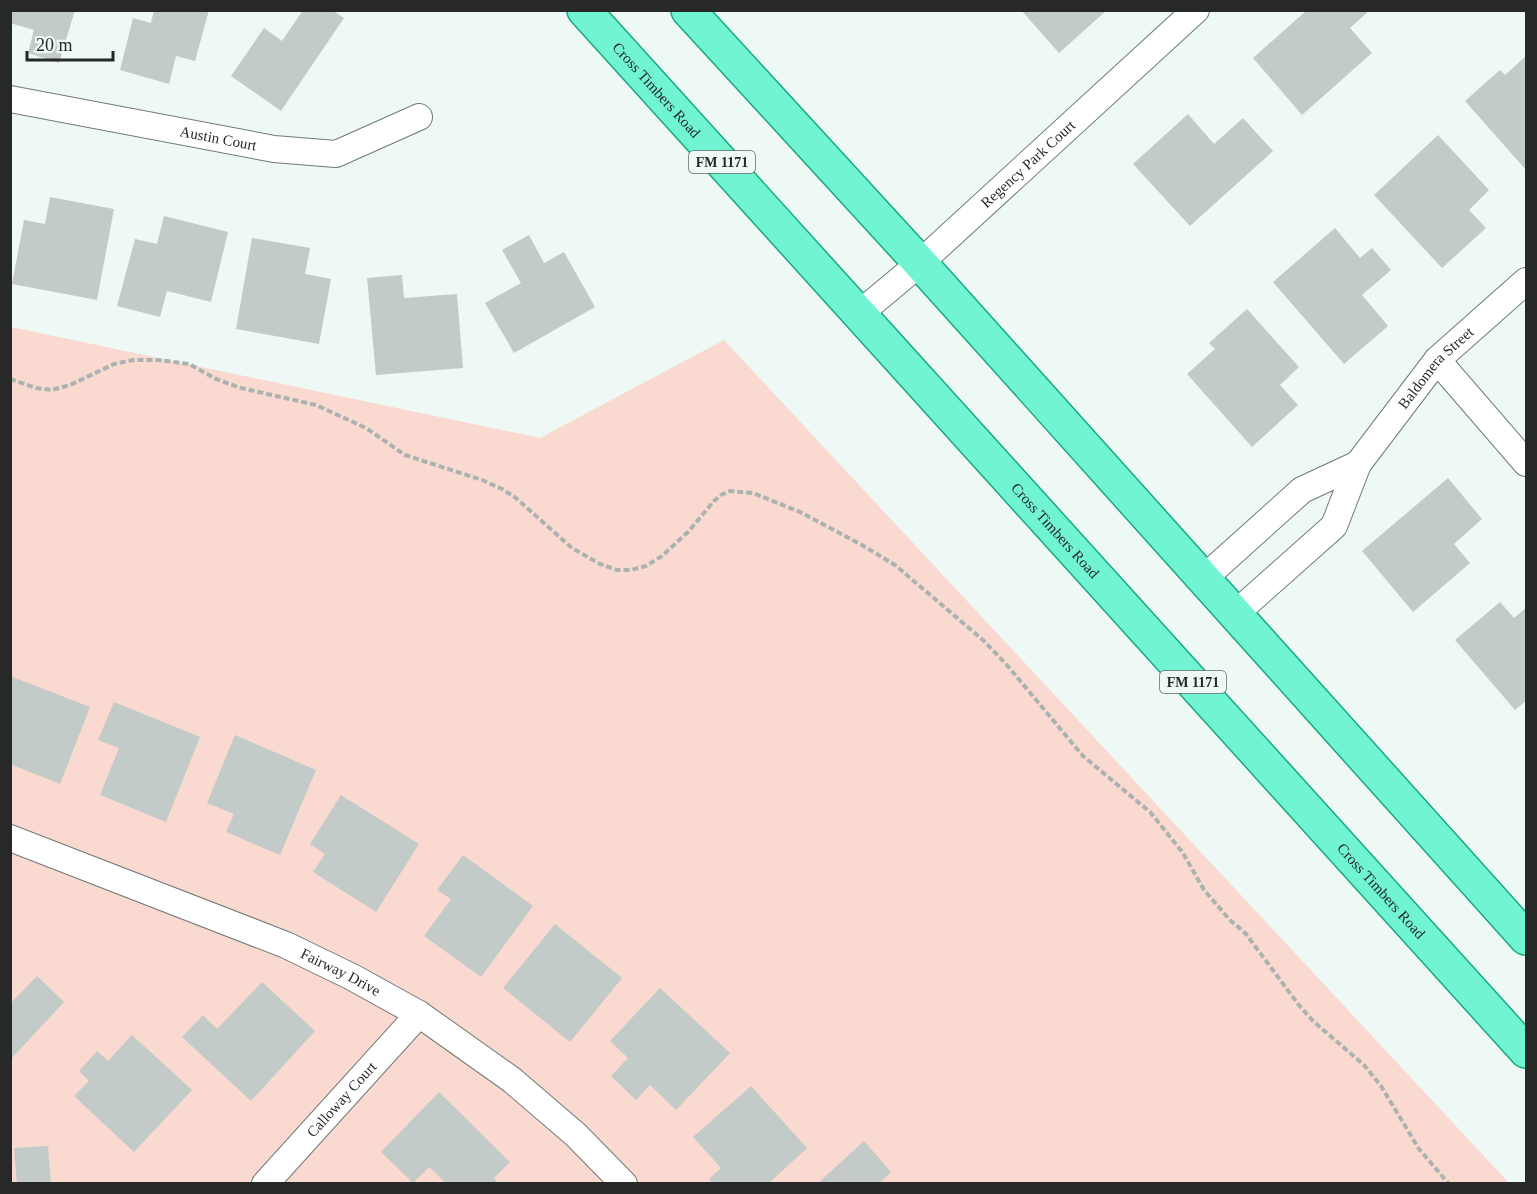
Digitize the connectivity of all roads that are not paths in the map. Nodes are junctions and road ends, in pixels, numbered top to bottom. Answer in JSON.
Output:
{"nodes":[{"id":1,"x":584,"y":10,"type":"edge"},
{"id":2,"x":688,"y":10,"type":"edge"},
{"id":3,"x":1196,"y":10,"type":"edge"},
{"id":4,"x":10,"y":99,"type":"edge"},
{"id":5,"x":419,"y":117,"type":"dead end"},
{"id":6,"x":920,"y":263,"type":"junction"},
{"id":7,"x":1527,"y":281,"type":"edge"},
{"id":8,"x":859,"y":314,"type":"junction"},
{"id":9,"x":1437,"y":360,"type":"junction"},
{"id":10,"x":1527,"y":463,"type":"edge"},
{"id":11,"x":1358,"y":464,"type":"junction"},
{"id":12,"x":1203,"y":579,"type":"junction"},
{"id":13,"x":1235,"y":614,"type":"junction"},
{"id":14,"x":10,"y":838,"type":"edge"},
{"id":15,"x":1527,"y":938,"type":"edge"},
{"id":16,"x":419,"y":1014,"type":"junction"},
{"id":17,"x":1527,"y":1051,"type":"edge"},
{"id":18,"x":265,"y":1184,"type":"edge"},
{"id":19,"x":624,"y":1184,"type":"edge"}],
"edges":[{"from":1,"to":8,"type":"main road","name":"Cross Timbers Road","number":"FM 1171"},
{"from":2,"to":6,"type":"main road"},
{"from":3,"to":6,"type":"street","name":"Regency Park Court"},
{"from":4,"to":5,"type":"street","name":"Austin Court"},
{"from":6,"to":8,"type":"street","name":"Regency Park Court"},
{"from":6,"to":12,"type":"main road"},
{"from":7,"to":9,"type":"street","name":"Baldomera Street"},
{"from":8,"to":17,"type":"main road","name":"Cross Timbers Road","number":"FM 1171"},
{"from":9,"to":10,"type":"street"},
{"from":9,"to":11,"type":"street","name":"Baldomera Street"},
{"from":11,"to":12,"type":"street","name":"Baldomera Street"},
{"from":11,"to":13,"type":"street","name":"Baldomera Street"},
{"from":12,"to":13,"type":"main road"},
{"from":13,"to":15,"type":"main road"},
{"from":14,"to":16,"type":"street","name":"Fairway Drive"},
{"from":16,"to":18,"type":"street","name":"Calloway Court"},
{"from":16,"to":19,"type":"street","name":"Fairway Drive"}]}
